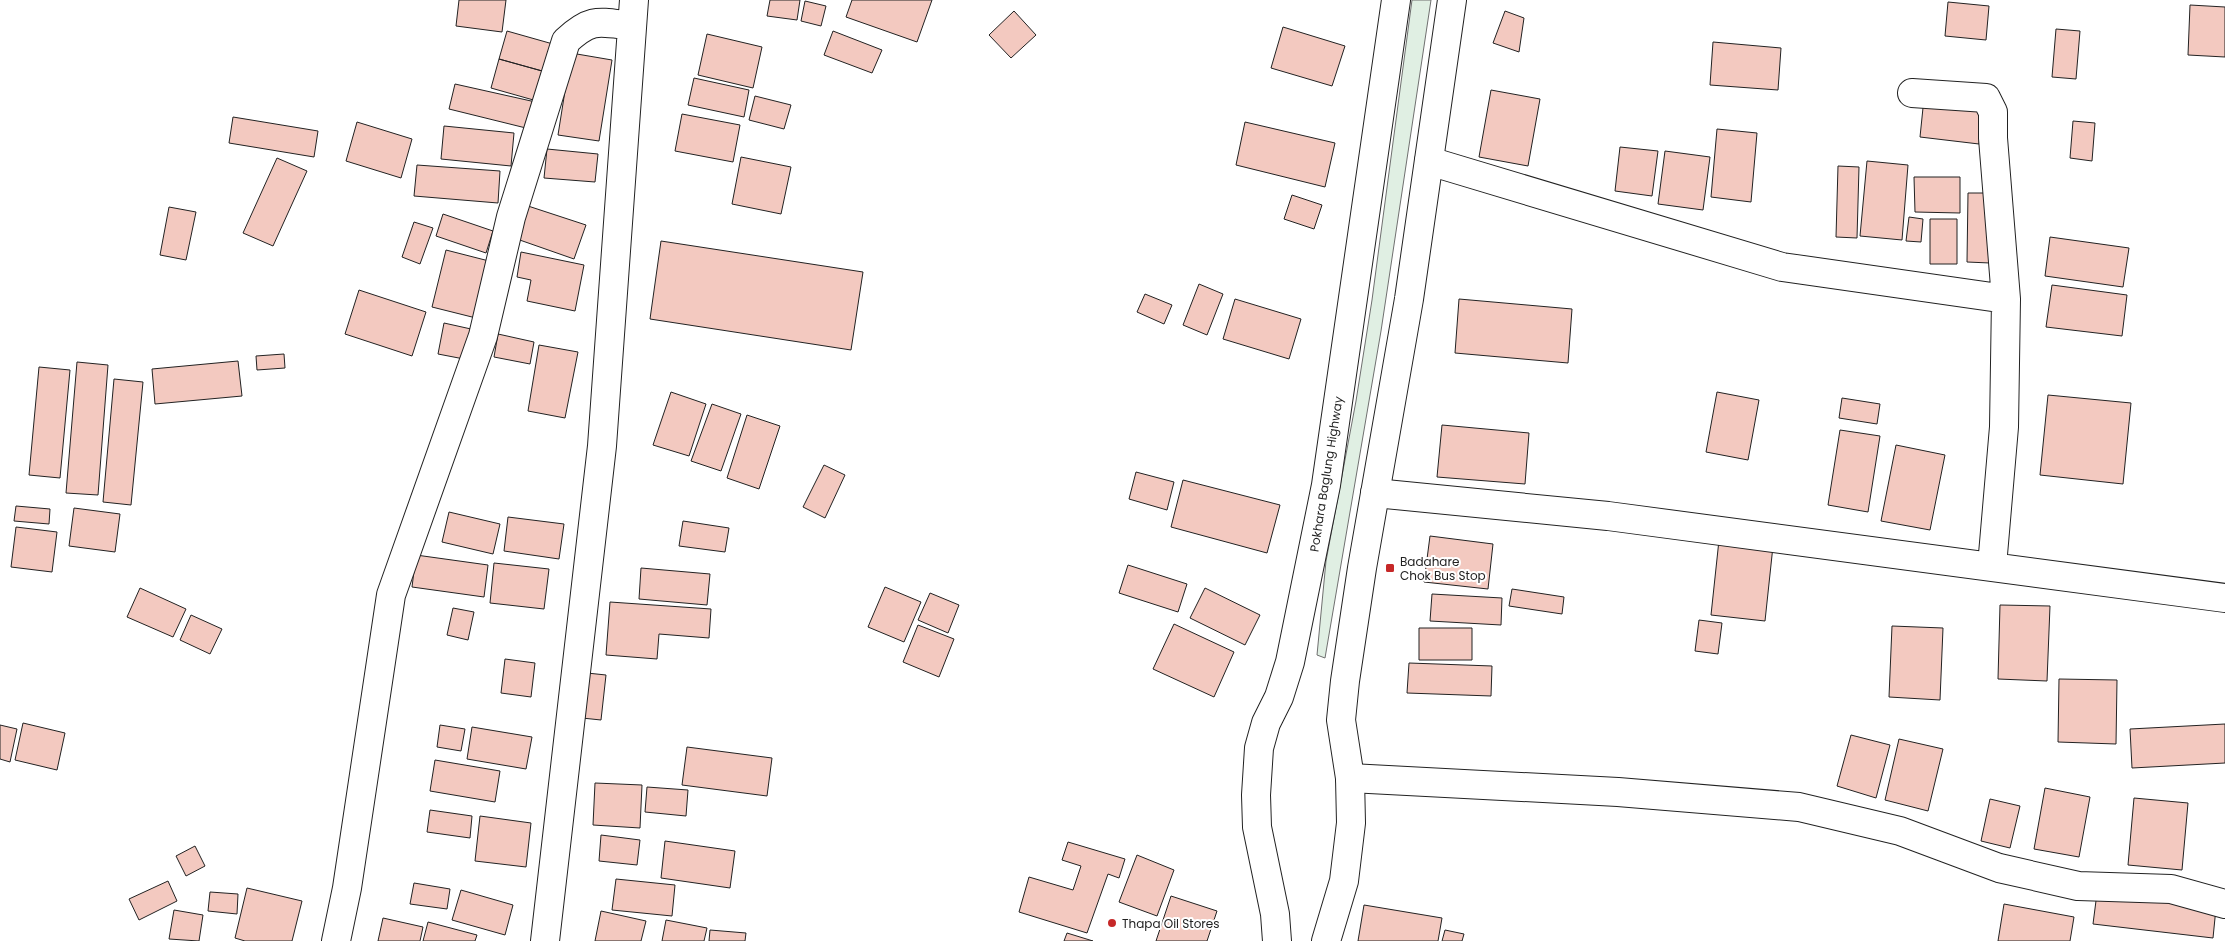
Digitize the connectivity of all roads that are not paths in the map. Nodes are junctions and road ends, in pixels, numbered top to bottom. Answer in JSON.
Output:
{"nodes":[{"id":1,"x":1396,"y":0,"type":"edge"},
{"id":2,"x":1452,"y":0,"type":"edge"},
{"id":3,"x":633,"y":13,"type":"edge"},
{"id":4,"x":1912,"y":93,"type":"dead end"},
{"id":5,"x":1429,"y":161,"type":"junction"},
{"id":6,"x":2006,"y":299,"type":"junction"},
{"id":7,"x":1375,"y":493,"type":"junction"},
{"id":8,"x":1992,"y":566,"type":"junction"},
{"id":9,"x":2225,"y":598,"type":"edge"},
{"id":10,"x":1350,"y":778,"type":"junction"},
{"id":11,"x":2225,"y":904,"type":"edge"},
{"id":12,"x":336,"y":941,"type":"edge"},
{"id":13,"x":545,"y":941,"type":"edge"},
{"id":14,"x":1277,"y":941,"type":"edge"},
{"id":15,"x":1326,"y":941,"type":"edge"}],
"edges":[{"from":1,"to":14,"type":"main road","name":"Pokhara Baglung Highway"},
{"from":2,"to":5,"type":"main road"},
{"from":3,"to":12,"type":"main road"},
{"from":3,"to":13,"type":"main road"},
{"from":4,"to":6,"type":"main road"},
{"from":5,"to":6,"type":"main road"},
{"from":5,"to":7,"type":"main road"},
{"from":6,"to":8,"type":"main road"},
{"from":7,"to":8,"type":"main road"},
{"from":7,"to":10,"type":"main road"},
{"from":8,"to":9,"type":"main road"},
{"from":10,"to":11,"type":"main road"},
{"from":10,"to":15,"type":"main road"}]}
